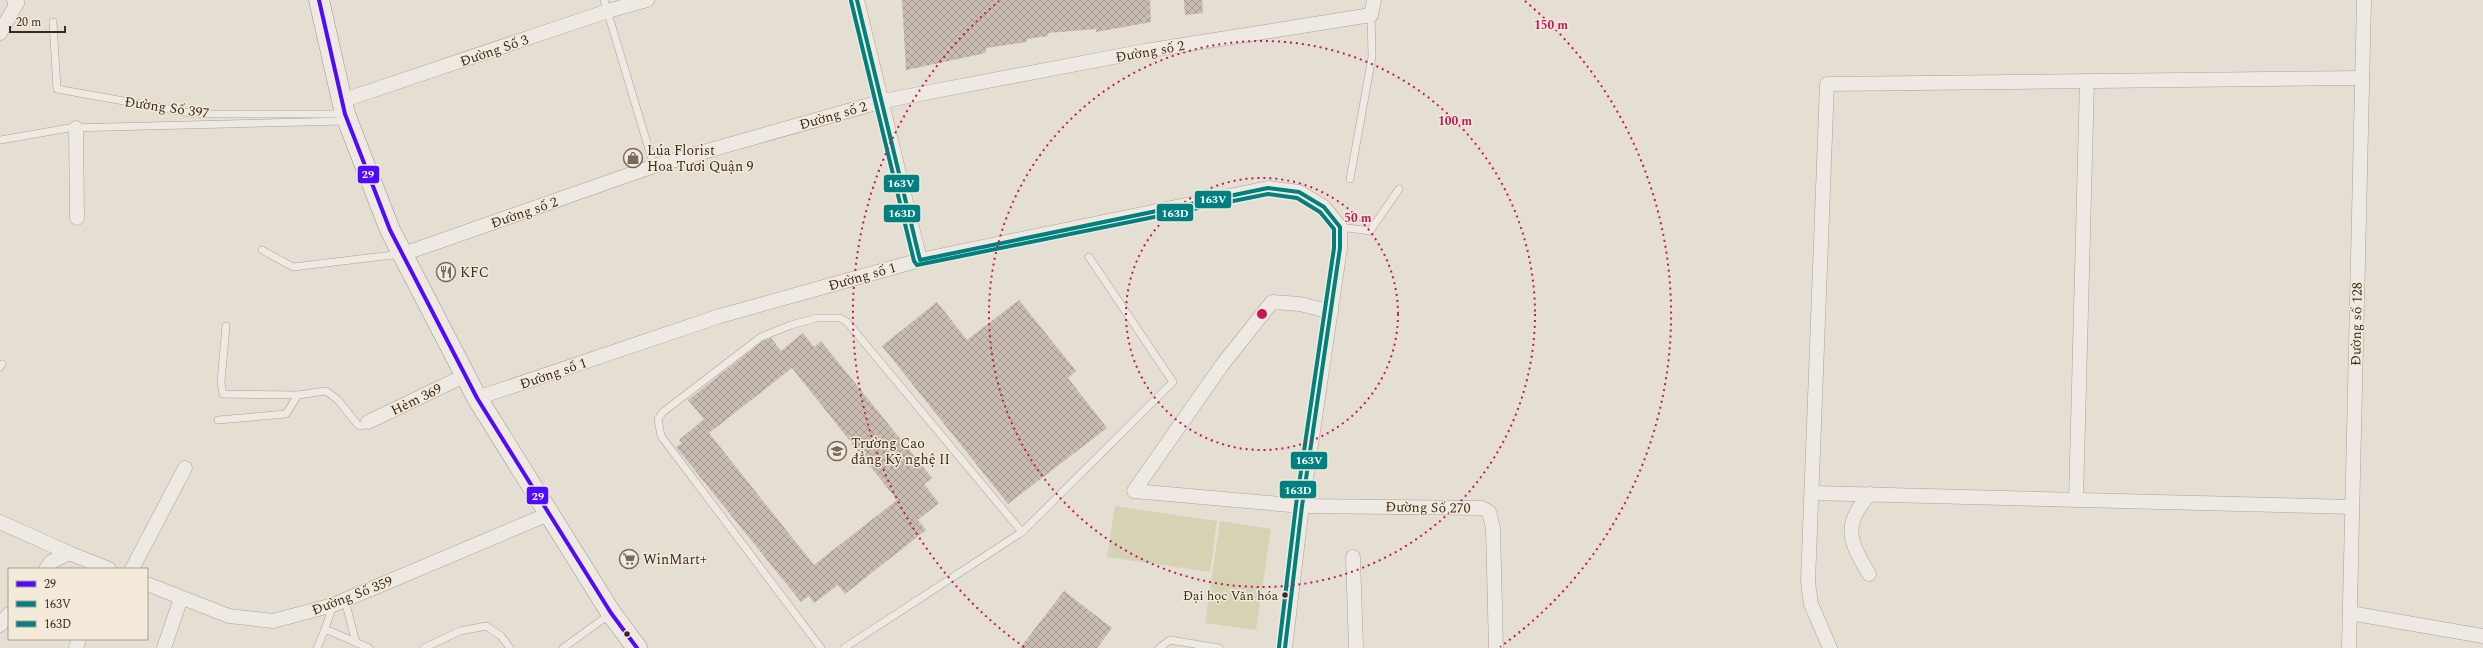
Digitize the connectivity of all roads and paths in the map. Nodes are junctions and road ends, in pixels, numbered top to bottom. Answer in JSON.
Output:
{"nodes":[{"id":1,"x":14,"y":0,"type":"edge"},
{"id":2,"x":319,"y":0,"type":"edge"},
{"id":3,"x":648,"y":0,"type":"edge"},
{"id":4,"x":857,"y":0,"type":"edge"},
{"id":5,"x":1374,"y":0,"type":"edge"},
{"id":6,"x":2364,"y":0,"type":"edge"},
{"id":7,"x":606,"y":6,"type":"edge"},
{"id":8,"x":1371,"y":15,"type":"junction"},
{"id":9,"x":53,"y":22,"type":"dead end"},
{"id":10,"x":0,"y":33,"type":"edge"},
{"id":11,"x":2362,"y":78,"type":"junction"},
{"id":12,"x":2086,"y":81,"type":"junction"},
{"id":13,"x":883,"y":101,"type":"junction"},
{"id":14,"x":184,"y":112,"type":"junction"},
{"id":15,"x":344,"y":112,"type":"junction"},
{"id":16,"x":185,"y":127,"type":"junction"},
{"id":17,"x":76,"y":128,"type":"junction"},
{"id":18,"x":0,"y":140,"type":"edge"},
{"id":19,"x":654,"y":166,"type":"junction"},
{"id":20,"x":1350,"y":179,"type":"dead end"},
{"id":21,"x":1399,"y":189,"type":"dead end"},
{"id":22,"x":77,"y":218,"type":"dead end"},
{"id":23,"x":1340,"y":227,"type":"junction"},
{"id":24,"x":262,"y":250,"type":"dead end"},
{"id":25,"x":403,"y":254,"type":"junction"},
{"id":26,"x":1089,"y":258,"type":"dead end"},
{"id":27,"x":920,"y":260,"type":"junction"},
{"id":28,"x":1331,"y":312,"type":"junction"},
{"id":29,"x":226,"y":326,"type":"dead end"},
{"id":30,"x":464,"y":376,"type":"junction"},
{"id":31,"x":298,"y":395,"type":"junction"},
{"id":32,"x":477,"y":398,"type":"junction"},
{"id":33,"x":218,"y":420,"type":"dead end"},
{"id":34,"x":368,"y":422,"type":"joint"},
{"id":35,"x":185,"y":468,"type":"dead end"},
{"id":36,"x":1812,"y":493,"type":"junction"},
{"id":37,"x":1870,"y":494,"type":"junction"},
{"id":38,"x":2076,"y":500,"type":"junction"},
{"id":39,"x":1302,"y":506,"type":"junction"},
{"id":40,"x":2352,"y":507,"type":"junction"},
{"id":41,"x":551,"y":513,"type":"junction"},
{"id":42,"x":0,"y":522,"type":"edge"},
{"id":43,"x":1022,"y":532,"type":"junction"},
{"id":44,"x":70,"y":553,"type":"junction"},
{"id":45,"x":1353,"y":557,"type":"dead end"},
{"id":46,"x":47,"y":568,"type":"edge"},
{"id":47,"x":104,"y":568,"type":"edge"},
{"id":48,"x":133,"y":568,"type":"edge"},
{"id":49,"x":1869,"y":574,"type":"dead end"},
{"id":50,"x":148,"y":584,"type":"edge"},
{"id":51,"x":182,"y":598,"type":"junction"},
{"id":52,"x":339,"y":602,"type":"junction"},
{"id":53,"x":612,"y":613,"type":"junction"},
{"id":54,"x":2350,"y":613,"type":"junction"},
{"id":55,"x":8,"y":615,"type":"edge"},
{"id":56,"x":0,"y":625,"type":"edge"},
{"id":57,"x":325,"y":629,"type":"junction"},
{"id":58,"x":2483,"y":636,"type":"edge"},
{"id":59,"x":356,"y":642,"type":"junction"},
{"id":60,"x":164,"y":648,"type":"edge"},
{"id":61,"x":317,"y":648,"type":"edge"},
{"id":62,"x":369,"y":648,"type":"edge"},
{"id":63,"x":424,"y":648,"type":"edge"},
{"id":64,"x":510,"y":648,"type":"edge"},
{"id":65,"x":563,"y":648,"type":"edge"},
{"id":66,"x":637,"y":648,"type":"edge"},
{"id":67,"x":821,"y":648,"type":"edge"},
{"id":68,"x":844,"y":648,"type":"edge"},
{"id":69,"x":1159,"y":648,"type":"edge"},
{"id":70,"x":1218,"y":648,"type":"edge"},
{"id":71,"x":1285,"y":648,"type":"edge"},
{"id":72,"x":1356,"y":648,"type":"edge"},
{"id":73,"x":1496,"y":648,"type":"edge"},
{"id":74,"x":1830,"y":648,"type":"edge"},
{"id":75,"x":2349,"y":648,"type":"edge"}],
"edges":[{"from":1,"to":10,"type":"street"},
{"from":2,"to":15,"type":"main road"},
{"from":3,"to":7,"type":"street","name":"Đường Số 3"},
{"from":4,"to":13,"type":"street"},
{"from":5,"to":8,"type":"street"},
{"from":6,"to":11,"type":"street","name":"Đường số 128"},
{"from":7,"to":15,"type":"street","name":"Đường Số 3"},
{"from":7,"to":19,"type":"lane"},
{"from":8,"to":13,"type":"street","name":"Đường số 2"},
{"from":8,"to":20,"type":"lane"},
{"from":9,"to":14,"type":"lane","name":"Đường Số 397"},
{"from":11,"to":12,"type":"street"},
{"from":11,"to":40,"type":"street","name":"Đường số 128"},
{"from":12,"to":36,"type":"street"},
{"from":12,"to":38,"type":"street"},
{"from":13,"to":19,"type":"street","name":"Đường số 2"},
{"from":13,"to":27,"type":"street"},
{"from":14,"to":15,"type":"lane","name":"Đường Số 397"},
{"from":14,"to":16,"type":"lane"},
{"from":15,"to":16,"type":"lane","name":"Đường Số 397"},
{"from":15,"to":25,"type":"main road"},
{"from":16,"to":17,"type":"lane","name":"Đường Số 397"},
{"from":17,"to":18,"type":"lane","name":"Đường Số 397"},
{"from":17,"to":22,"type":"street"},
{"from":19,"to":25,"type":"street","name":"Đường số 2"},
{"from":21,"to":23,"type":"lane"},
{"from":23,"to":27,"type":"street","name":"Đường số 1"},
{"from":23,"to":28,"type":"street"},
{"from":24,"to":25,"type":"lane"},
{"from":25,"to":30,"type":"main road"},
{"from":26,"to":43,"type":"lane"},
{"from":27,"to":32,"type":"street","name":"Đường số 1"},
{"from":28,"to":39,"type":"street"},
{"from":28,"to":39,"type":"street"},
{"from":29,"to":31,"type":"lane"},
{"from":30,"to":32,"type":"main road"},
{"from":30,"to":34,"type":"street","name":"Hẻm 369"},
{"from":31,"to":33,"type":"lane"},
{"from":31,"to":34,"type":"lane"},
{"from":32,"to":41,"type":"main road"},
{"from":35,"to":48,"type":"street"},
{"from":36,"to":37,"type":"street"},
{"from":36,"to":74,"type":"street"},
{"from":37,"to":38,"type":"street"},
{"from":37,"to":49,"type":"street"},
{"from":38,"to":40,"type":"street"},
{"from":39,"to":71,"type":"street"},
{"from":39,"to":73,"type":"street","name":"Đường Số 270"},
{"from":40,"to":54,"type":"street","name":"Đường số 128"},
{"from":41,"to":52,"type":"street","name":"Đường Số 359"},
{"from":41,"to":53,"type":"main road"},
{"from":42,"to":44,"type":"street"},
{"from":43,"to":67,"type":"lane"},
{"from":43,"to":68,"type":"lane"},
{"from":44,"to":46,"type":"street"},
{"from":44,"to":47,"type":"street"},
{"from":45,"to":72,"type":"street"},
{"from":50,"to":51,"type":"street","name":"Đường Số 359"},
{"from":51,"to":52,"type":"street","name":"Đường Số 359"},
{"from":51,"to":60,"type":"street"},
{"from":52,"to":57,"type":"lane"},
{"from":52,"to":59,"type":"lane"},
{"from":53,"to":65,"type":"lane"},
{"from":53,"to":66,"type":"main road"},
{"from":54,"to":58,"type":"street"},
{"from":54,"to":75,"type":"street","name":"Đường số 128"},
{"from":55,"to":56,"type":"street"},
{"from":57,"to":59,"type":"lane"},
{"from":57,"to":61,"type":"lane"},
{"from":59,"to":62,"type":"lane"},
{"from":63,"to":64,"type":"lane"},
{"from":69,"to":70,"type":"lane"}]}
